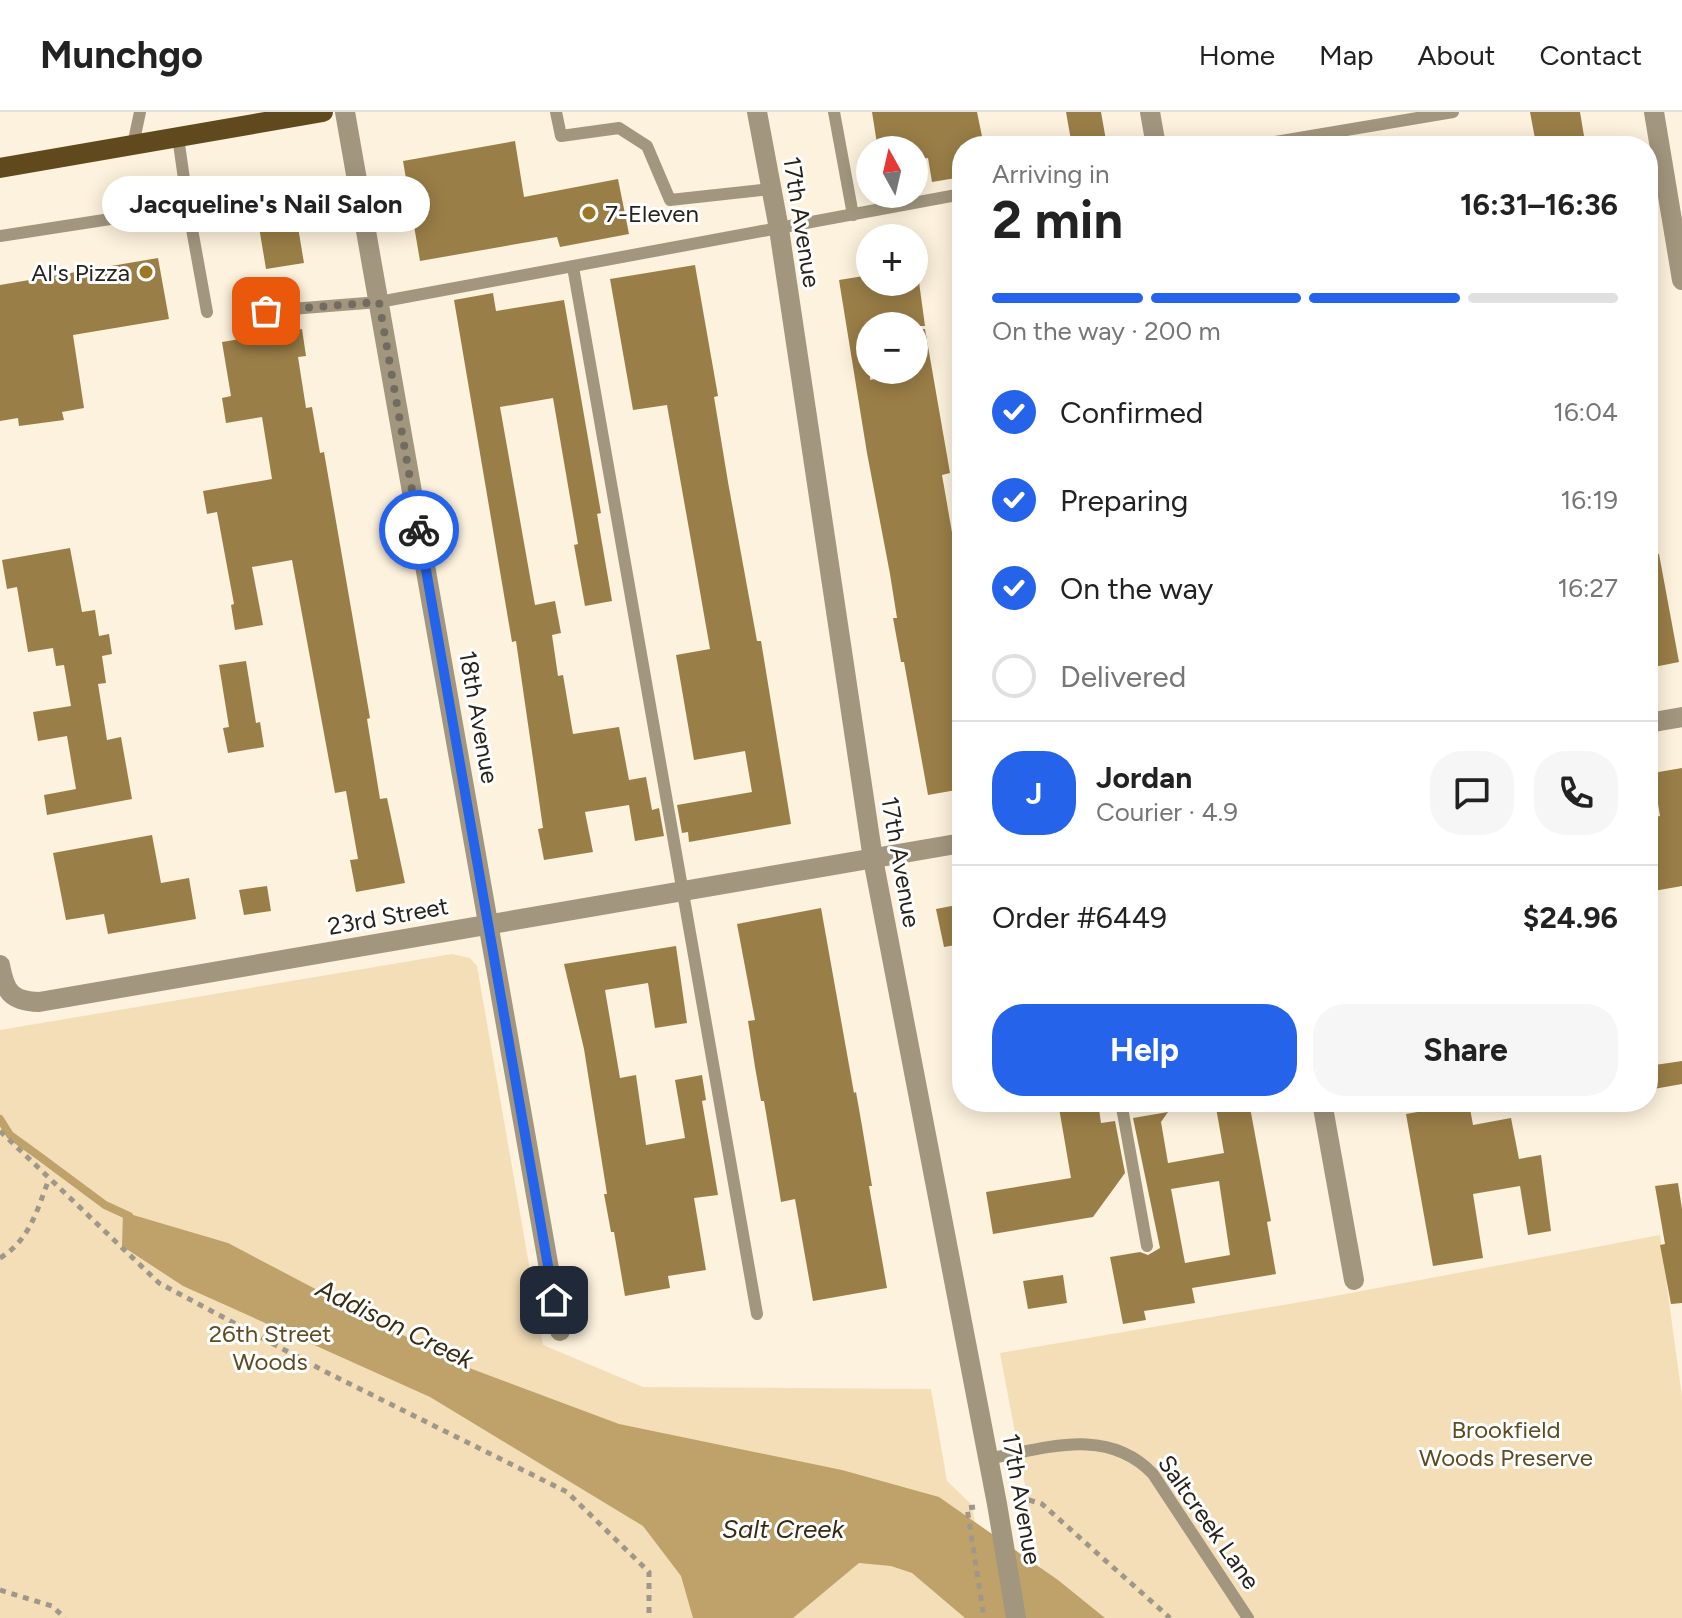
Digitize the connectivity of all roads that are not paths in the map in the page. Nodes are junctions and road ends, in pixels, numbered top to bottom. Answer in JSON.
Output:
{"nodes":[{"id":1,"x":140,"y":112,"type":"edge"},
{"id":2,"x":323,"y":112,"type":"edge"},
{"id":3,"x":345,"y":112,"type":"edge"},
{"id":4,"x":556,"y":112,"type":"edge"},
{"id":5,"x":757,"y":112,"type":"edge"},
{"id":6,"x":834,"y":112,"type":"edge"},
{"id":7,"x":1150,"y":112,"type":"edge"},
{"id":8,"x":1453,"y":112,"type":"edge"},
{"id":9,"x":1654,"y":112,"type":"edge"},
{"id":10,"x":222,"y":121,"type":"edge"},
{"id":11,"x":1154,"y":136,"type":"edge"},
{"id":12,"x":1310,"y":136,"type":"edge"},
{"id":13,"x":178,"y":137,"type":"junction"},
{"id":14,"x":133,"y":145,"type":"junction"},
{"id":15,"x":0,"y":168,"type":"edge"},
{"id":16,"x":771,"y":189,"type":"junction"},
{"id":17,"x":952,"y":196,"type":"edge"},
{"id":18,"x":188,"y":207,"type":"junction"},
{"id":19,"x":853,"y":215,"type":"junction"},
{"id":20,"x":779,"y":229,"type":"junction"},
{"id":21,"x":0,"y":236,"type":"edge"},
{"id":22,"x":573,"y":267,"type":"junction"},
{"id":23,"x":1682,"y":280,"type":"edge"},
{"id":24,"x":379,"y":302,"type":"junction"},
{"id":25,"x":266,"y":311,"type":"dead end"},
{"id":26,"x":207,"y":312,"type":"dead end"},
{"id":27,"x":1682,"y":717,"type":"edge"},
{"id":28,"x":1658,"y":721,"type":"edge"},
{"id":29,"x":952,"y":845,"type":"edge"},
{"id":30,"x":873,"y":859,"type":"junction"},
{"id":31,"x":685,"y":892,"type":"junction"},
{"id":32,"x":489,"y":925,"type":"junction"},
{"id":33,"x":0,"y":965,"type":"edge"},
{"id":34,"x":1123,"y":1112,"type":"edge"},
{"id":35,"x":1324,"y":1112,"type":"edge"},
{"id":36,"x":1147,"y":1246,"type":"dead end"},
{"id":37,"x":1354,"y":1280,"type":"dead end"},
{"id":38,"x":757,"y":1314,"type":"dead end"},
{"id":39,"x":560,"y":1331,"type":"dead end"},
{"id":40,"x":988,"y":1459,"type":"junction"},
{"id":41,"x":1016,"y":1618,"type":"edge"},
{"id":42,"x":1248,"y":1618,"type":"edge"}],
"edges":[{"from":1,"to":14,"type":"lane"},
{"from":2,"to":10,"type":"main road"},
{"from":3,"to":24,"type":"street","name":"18th Avenue"},
{"from":4,"to":16,"type":"lane"},
{"from":5,"to":16,"type":"street","name":"17th Avenue"},
{"from":6,"to":19,"type":"lane"},
{"from":7,"to":11,"type":"street"},
{"from":8,"to":12,"type":"lane"},
{"from":9,"to":23,"type":"street"},
{"from":10,"to":13,"type":"main road"},
{"from":13,"to":14,"type":"main road"},
{"from":13,"to":18,"type":"lane"},
{"from":14,"to":15,"type":"main road"},
{"from":16,"to":20,"type":"street","name":"17th Avenue"},
{"from":17,"to":19,"type":"lane"},
{"from":18,"to":21,"type":"lane"},
{"from":18,"to":26,"type":"lane"},
{"from":19,"to":20,"type":"lane"},
{"from":20,"to":22,"type":"lane"},
{"from":20,"to":30,"type":"street","name":"17th Avenue"},
{"from":22,"to":24,"type":"lane"},
{"from":22,"to":31,"type":"lane"},
{"from":24,"to":25,"type":"lane"},
{"from":24,"to":32,"type":"street","name":"18th Avenue"},
{"from":27,"to":28,"type":"street"},
{"from":29,"to":30,"type":"street","name":"23rd Street"},
{"from":30,"to":31,"type":"street","name":"23rd Street"},
{"from":30,"to":40,"type":"street","name":"17th Avenue"},
{"from":31,"to":32,"type":"street","name":"23rd Street"},
{"from":31,"to":38,"type":"lane"},
{"from":32,"to":33,"type":"street","name":"23rd Street"},
{"from":32,"to":39,"type":"street","name":"18th Avenue"},
{"from":34,"to":36,"type":"lane"},
{"from":35,"to":37,"type":"street"},
{"from":40,"to":41,"type":"street","name":"17th Avenue"},
{"from":40,"to":42,"type":"lane","name":"Saltcreek Lane"}]}
